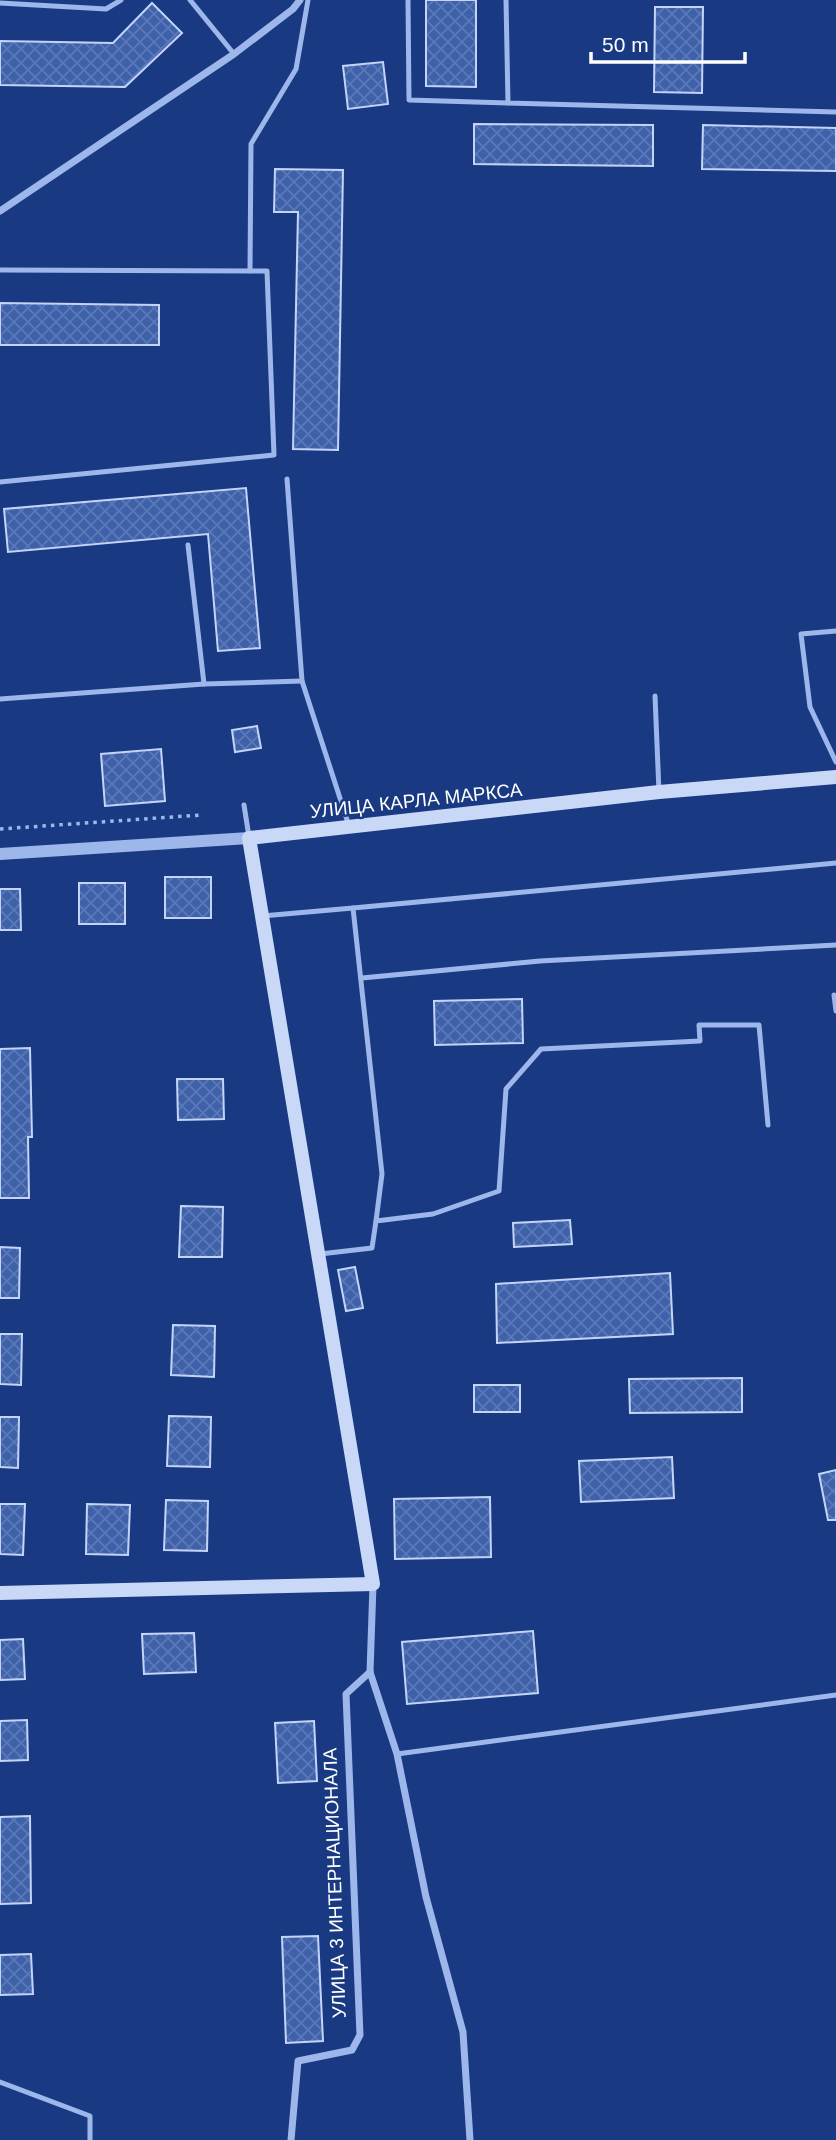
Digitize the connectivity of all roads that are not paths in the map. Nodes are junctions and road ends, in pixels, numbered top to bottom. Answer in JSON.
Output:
{"nodes":[{"id":1,"x":121,"y":0,"type":"edge"},
{"id":2,"x":190,"y":0,"type":"edge"},
{"id":3,"x":300,"y":0,"type":"edge"},
{"id":4,"x":308,"y":0,"type":"edge"},
{"id":5,"x":408,"y":0,"type":"edge"},
{"id":6,"x":506,"y":0,"type":"edge"},
{"id":7,"x":0,"y":3,"type":"edge"},
{"id":8,"x":234,"y":54,"type":"junction"},
{"id":9,"x":508,"y":103,"type":"junction"},
{"id":10,"x":836,"y":112,"type":"edge"},
{"id":11,"x":0,"y":211,"type":"edge"},
{"id":12,"x":0,"y":270,"type":"edge"},
{"id":13,"x":250,"y":271,"type":"junction"},
{"id":14,"x":286,"y":479,"type":"dead end"},
{"id":15,"x":0,"y":482,"type":"edge"},
{"id":16,"x":188,"y":545,"type":"dead end"},
{"id":17,"x":836,"y":631,"type":"edge"},
{"id":18,"x":302,"y":681,"type":"junction"},
{"id":19,"x":204,"y":684,"type":"junction"},
{"id":20,"x":655,"y":696,"type":"dead end"},
{"id":21,"x":0,"y":699,"type":"edge"},
{"id":22,"x":836,"y":762,"type":"edge"},
{"id":23,"x":836,"y":777,"type":"edge"},
{"id":24,"x":659,"y":792,"type":"junction"},
{"id":25,"x":244,"y":805,"type":"dead end"},
{"id":26,"x":349,"y":826,"type":"junction"},
{"id":27,"x":249,"y":838,"type":"junction"},
{"id":28,"x":0,"y":854,"type":"edge"},
{"id":29,"x":836,"y":863,"type":"edge"},
{"id":30,"x":354,"y":908,"type":"junction"},
{"id":31,"x":262,"y":916,"type":"junction"},
{"id":32,"x":836,"y":945,"type":"edge"},
{"id":33,"x":362,"y":978,"type":"junction"},
{"id":34,"x":834,"y":995,"type":"dead end"},
{"id":35,"x":836,"y":1011,"type":"edge"},
{"id":36,"x":768,"y":1125,"type":"dead end"},
{"id":37,"x":376,"y":1222,"type":"junction"},
{"id":38,"x":318,"y":1255,"type":"junction"},
{"id":39,"x":373,"y":1584,"type":"junction"},
{"id":40,"x":0,"y":1593,"type":"edge"},
{"id":41,"x":370,"y":1672,"type":"junction"},
{"id":42,"x":836,"y":1695,"type":"edge"},
{"id":43,"x":397,"y":1754,"type":"junction"},
{"id":44,"x":0,"y":2082,"type":"edge"},
{"id":45,"x":90,"y":2140,"type":"edge"},
{"id":46,"x":291,"y":2140,"type":"edge"},
{"id":47,"x":470,"y":2140,"type":"edge"}],
"edges":[{"from":1,"to":7,"type":"lane"},
{"from":2,"to":8,"type":"lane"},
{"from":3,"to":8,"type":"street"},
{"from":4,"to":13,"type":"lane"},
{"from":5,"to":9,"type":"lane"},
{"from":6,"to":9,"type":"lane"},
{"from":8,"to":11,"type":"street"},
{"from":9,"to":10,"type":"lane"},
{"from":12,"to":13,"type":"lane"},
{"from":13,"to":15,"type":"lane"},
{"from":14,"to":18,"type":"lane"},
{"from":16,"to":19,"type":"lane"},
{"from":17,"to":22,"type":"lane"},
{"from":18,"to":19,"type":"lane"},
{"from":18,"to":26,"type":"lane"},
{"from":19,"to":21,"type":"lane"},
{"from":20,"to":24,"type":"lane"},
{"from":23,"to":24,"type":"main road","name":"УЛИЦА КАРЛА МАРКСА"},
{"from":24,"to":26,"type":"main road","name":"УЛИЦА КАРЛА МАРКСА"},
{"from":25,"to":27,"type":"lane"},
{"from":26,"to":27,"type":"main road","name":"УЛИЦА КАРЛА МАРКСА"},
{"from":27,"to":28,"type":"street","name":"УЛИЦА КАРЛА МАРКСА"},
{"from":27,"to":31,"type":"main road"},
{"from":29,"to":30,"type":"lane"},
{"from":30,"to":31,"type":"lane"},
{"from":30,"to":33,"type":"lane"},
{"from":31,"to":38,"type":"main road"},
{"from":32,"to":33,"type":"lane"},
{"from":33,"to":37,"type":"lane"},
{"from":34,"to":35,"type":"lane"},
{"from":36,"to":37,"type":"lane"},
{"from":37,"to":38,"type":"lane"},
{"from":38,"to":39,"type":"main road"},
{"from":39,"to":40,"type":"main road"},
{"from":39,"to":41,"type":"street"},
{"from":41,"to":43,"type":"street"},
{"from":41,"to":46,"type":"street","name":"УЛИЦА 3 ИНТЕРНАЦИОНАЛА"},
{"from":42,"to":43,"type":"lane"},
{"from":43,"to":47,"type":"street"},
{"from":44,"to":45,"type":"lane"}]}
